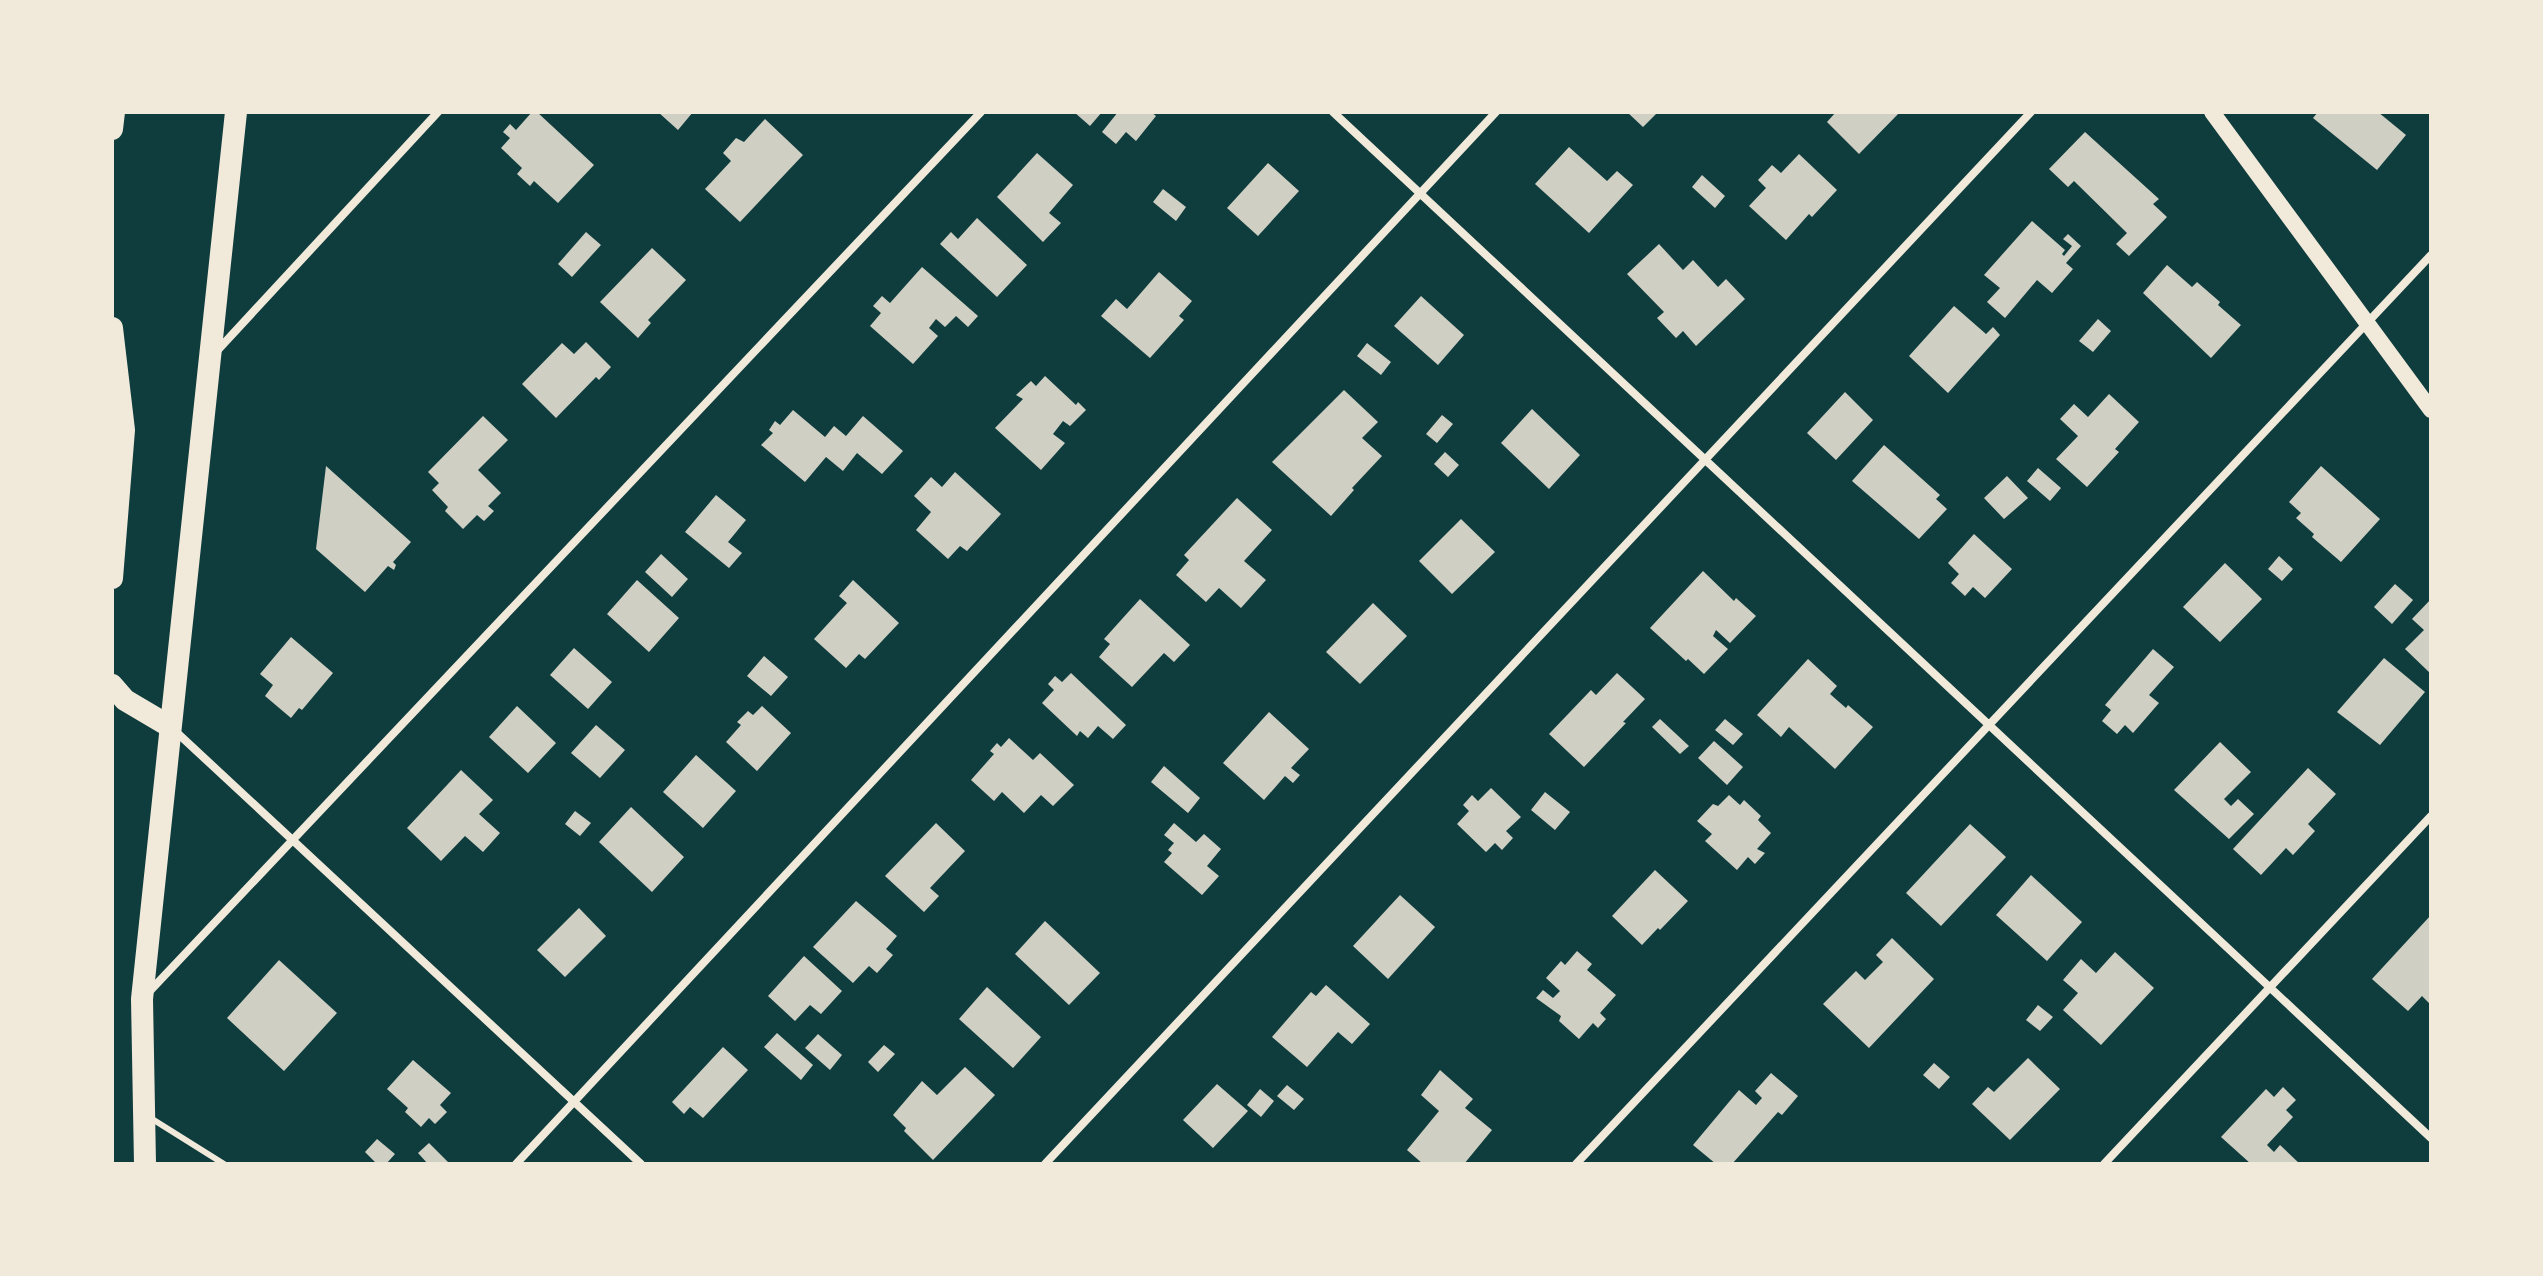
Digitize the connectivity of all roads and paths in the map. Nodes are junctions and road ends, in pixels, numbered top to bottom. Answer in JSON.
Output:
{"nodes":[{"id":1,"x":114,"y":112,"type":"edge"},
{"id":2,"x":236,"y":112,"type":"edge"},
{"id":3,"x":438,"y":112,"type":"edge"},
{"id":4,"x":981,"y":112,"type":"edge"},
{"id":5,"x":1333,"y":112,"type":"edge"},
{"id":6,"x":1496,"y":112,"type":"edge"},
{"id":7,"x":2031,"y":112,"type":"edge"},
{"id":8,"x":2212,"y":112,"type":"edge"},
{"id":9,"x":112,"y":129,"type":"edge"},
{"id":10,"x":1421,"y":193,"type":"junction"},
{"id":11,"x":2431,"y":255,"type":"edge"},
{"id":12,"x":2366,"y":325,"type":"junction"},
{"id":13,"x":112,"y":328,"type":"edge"},
{"id":14,"x":209,"y":359,"type":"junction"},
{"id":15,"x":2431,"y":410,"type":"edge"},
{"id":16,"x":1705,"y":460,"type":"junction"},
{"id":17,"x":112,"y":578,"type":"edge"},
{"id":18,"x":112,"y":685,"type":"edge"},
{"id":19,"x":1989,"y":725,"type":"junction"},
{"id":20,"x":169,"y":726,"type":"junction"},
{"id":21,"x":2431,"y":816,"type":"edge"},
{"id":22,"x":294,"y":842,"type":"junction"},
{"id":23,"x":2270,"y":987,"type":"junction"},
{"id":24,"x":142,"y":999,"type":"junction"},
{"id":25,"x":574,"y":1102,"type":"junction"},
{"id":26,"x":144,"y":1113,"type":"junction"},
{"id":27,"x":2431,"y":1138,"type":"edge"},
{"id":28,"x":145,"y":1164,"type":"edge"},
{"id":29,"x":223,"y":1164,"type":"edge"},
{"id":30,"x":516,"y":1164,"type":"edge"},
{"id":31,"x":641,"y":1164,"type":"edge"},
{"id":32,"x":1045,"y":1164,"type":"edge"},
{"id":33,"x":1576,"y":1164,"type":"edge"},
{"id":34,"x":2104,"y":1164,"type":"edge"}],
"edges":[{"from":1,"to":9,"type":"highway"},
{"from":2,"to":14,"type":"highway"},
{"from":3,"to":14,"type":"street"},
{"from":4,"to":22,"type":"street"},
{"from":5,"to":10,"type":"street"},
{"from":6,"to":10,"type":"street"},
{"from":7,"to":16,"type":"street"},
{"from":8,"to":12,"type":"main road"},
{"from":10,"to":16,"type":"street"},
{"from":10,"to":25,"type":"street"},
{"from":11,"to":12,"type":"street"},
{"from":12,"to":15,"type":"main road"},
{"from":12,"to":19,"type":"street"},
{"from":13,"to":17,"type":"highway"},
{"from":14,"to":20,"type":"highway"},
{"from":16,"to":19,"type":"street"},
{"from":16,"to":32,"type":"street"},
{"from":18,"to":20,"type":"highway"},
{"from":19,"to":23,"type":"street"},
{"from":19,"to":33,"type":"street"},
{"from":20,"to":22,"type":"street"},
{"from":20,"to":24,"type":"highway"},
{"from":21,"to":23,"type":"street"},
{"from":22,"to":24,"type":"street"},
{"from":22,"to":25,"type":"street"},
{"from":23,"to":27,"type":"street"},
{"from":23,"to":34,"type":"street"},
{"from":24,"to":26,"type":"highway"},
{"from":25,"to":30,"type":"street"},
{"from":25,"to":31,"type":"street"},
{"from":26,"to":28,"type":"highway"},
{"from":26,"to":29,"type":"lane"}]}
